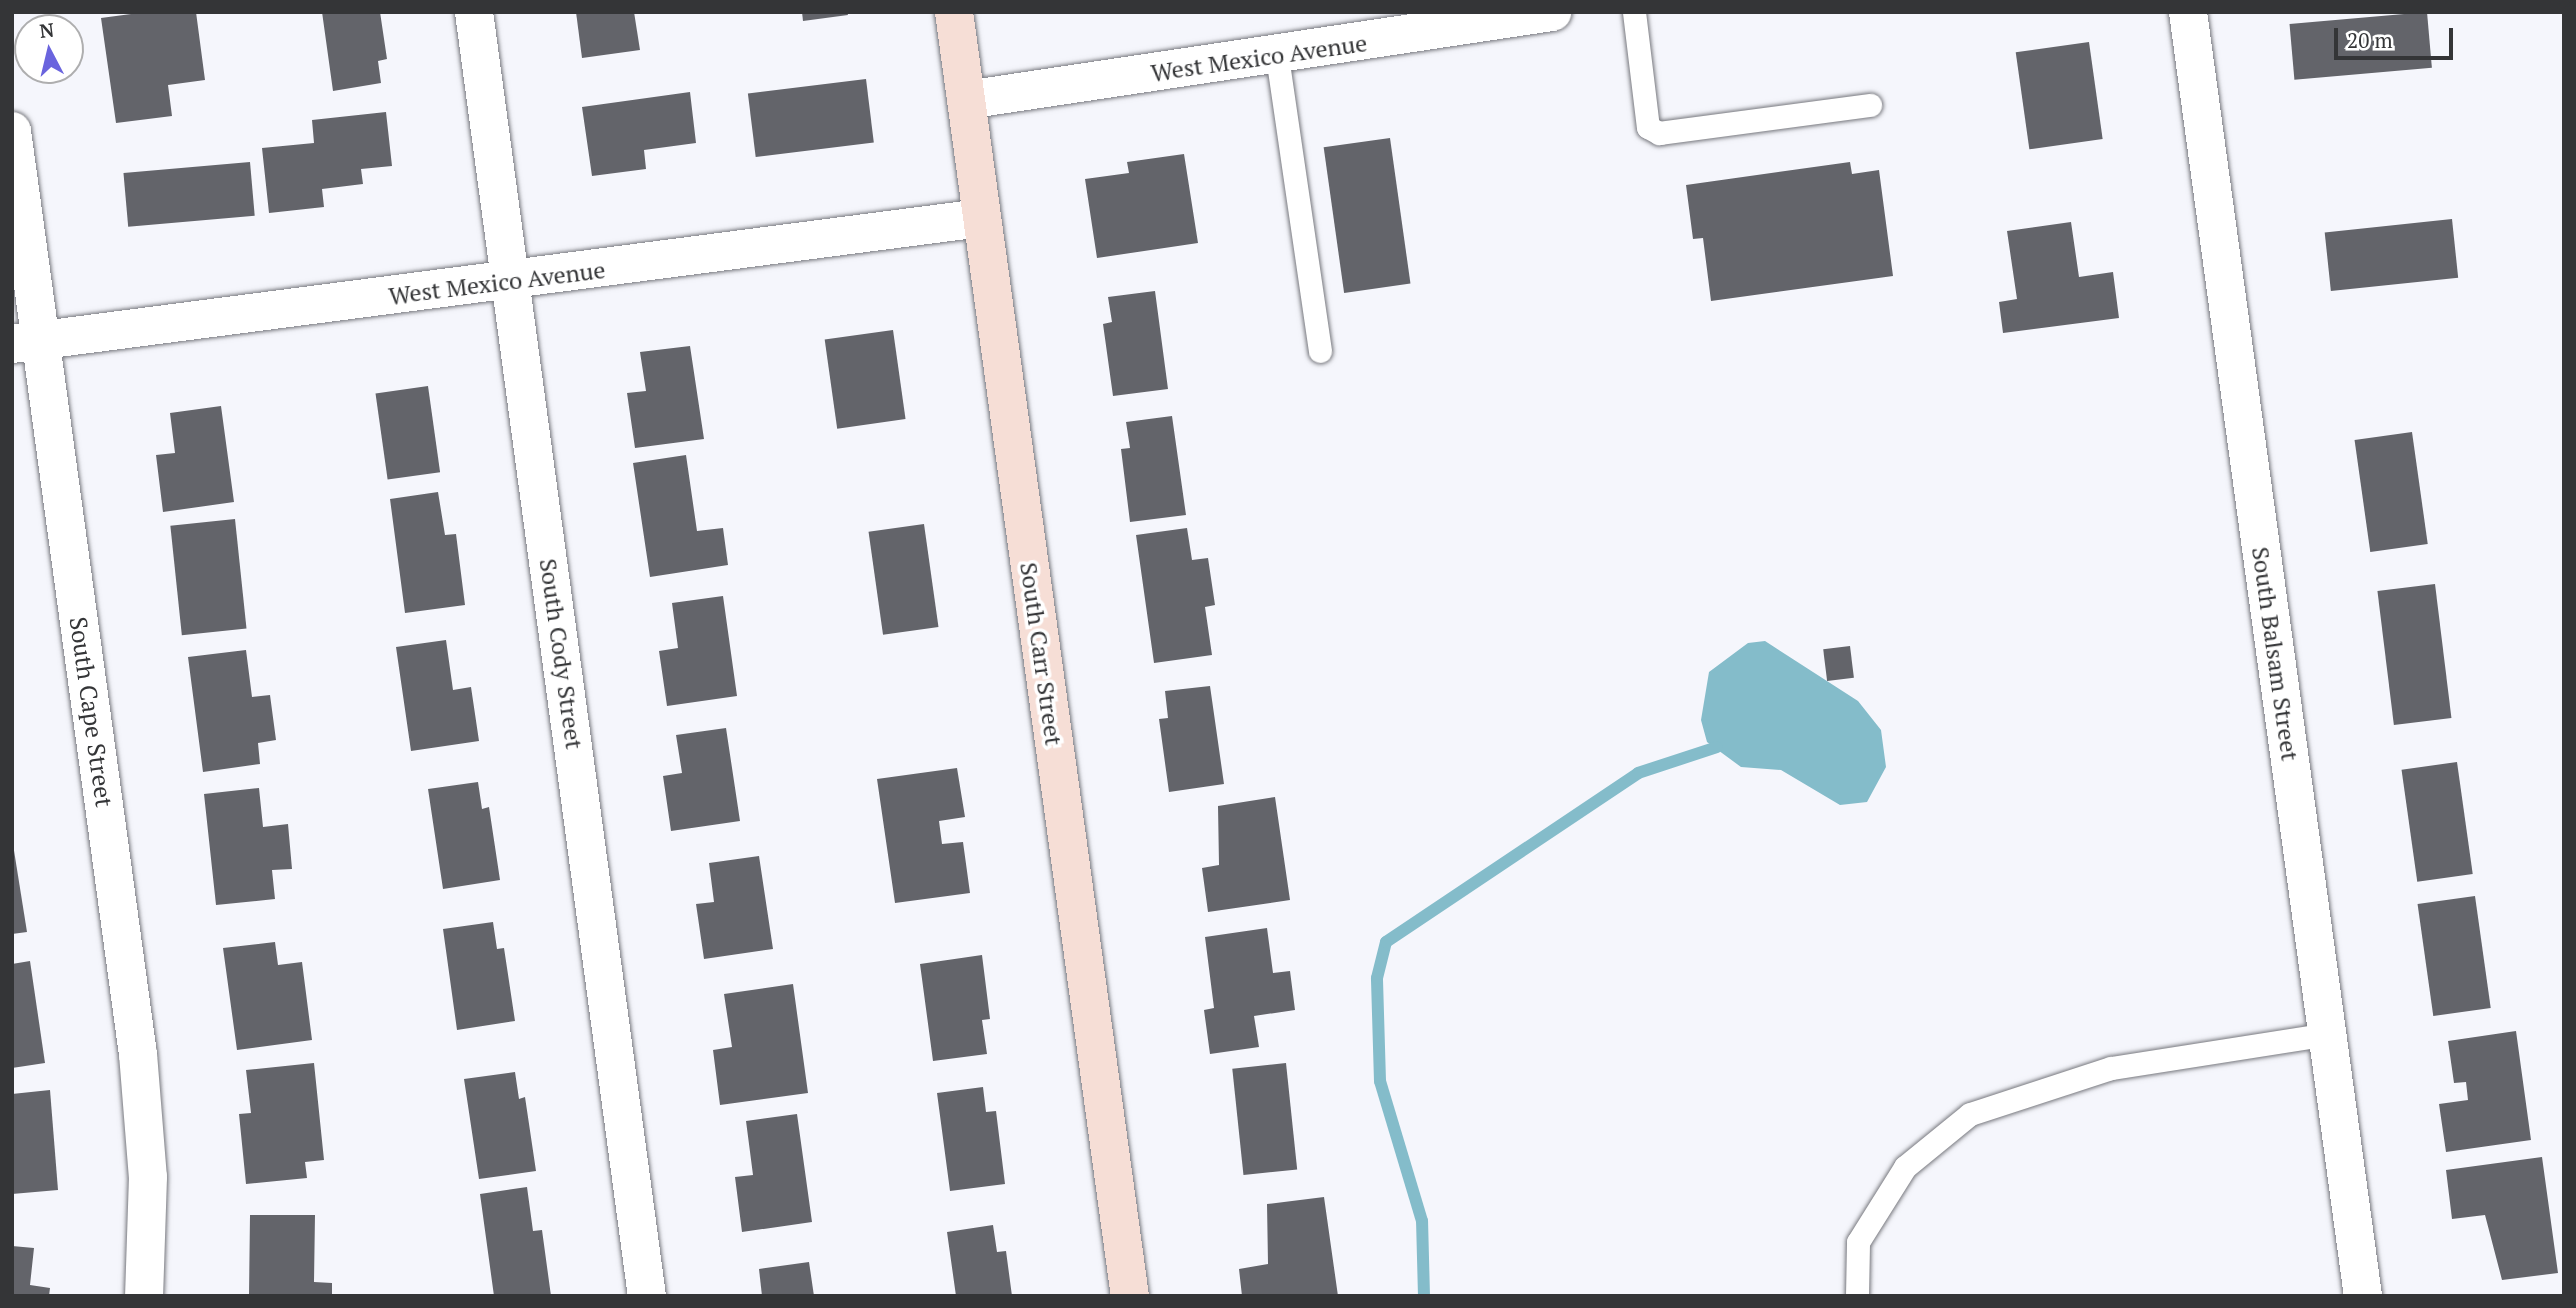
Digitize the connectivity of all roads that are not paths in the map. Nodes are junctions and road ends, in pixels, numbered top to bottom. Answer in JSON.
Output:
{"nodes":[{"id":1,"x":474,"y":12,"type":"edge"},
{"id":2,"x":954,"y":12,"type":"edge"},
{"id":3,"x":1552,"y":12,"type":"edge"},
{"id":4,"x":1634,"y":12,"type":"edge"},
{"id":5,"x":2188,"y":12,"type":"edge"},
{"id":6,"x":1277,"y":56,"type":"junction"},
{"id":7,"x":966,"y":100,"type":"junction"},
{"id":8,"x":1870,"y":105,"type":"dead end"},
{"id":9,"x":12,"y":131,"type":"edge"},
{"id":10,"x":981,"y":218,"type":"junction"},
{"id":11,"x":511,"y":282,"type":"junction"},
{"id":12,"x":27,"y":342,"type":"edge"},
{"id":13,"x":1320,"y":351,"type":"dead end"},
{"id":14,"x":2327,"y":1034,"type":"junction"},
{"id":15,"x":144,"y":1296,"type":"edge"},
{"id":16,"x":647,"y":1296,"type":"edge"},
{"id":17,"x":1130,"y":1296,"type":"edge"},
{"id":18,"x":1857,"y":1296,"type":"edge"},
{"id":19,"x":2362,"y":1296,"type":"edge"}],
"edges":[{"from":1,"to":11,"type":"street","name":"South Cody Street"},
{"from":2,"to":7,"type":"street","name":"South Carr Street"},
{"from":3,"to":6,"type":"street","name":"West Mexico Avenue"},
{"from":4,"to":8,"type":"lane"},
{"from":5,"to":14,"type":"street","name":"South Balsam Street"},
{"from":6,"to":7,"type":"street","name":"West Mexico Avenue"},
{"from":6,"to":13,"type":"lane"},
{"from":7,"to":10,"type":"street","name":"South Carr Street"},
{"from":9,"to":12,"type":"street","name":"South Cape Street"},
{"from":10,"to":11,"type":"street","name":"West Mexico Avenue"},
{"from":10,"to":17,"type":"street","name":"South Carr Street"},
{"from":11,"to":12,"type":"street","name":"West Mexico Avenue"},
{"from":11,"to":16,"type":"street","name":"South Cody Street"},
{"from":12,"to":15,"type":"street","name":"South Cape Street"},
{"from":14,"to":18,"type":"lane"},
{"from":14,"to":19,"type":"street","name":"South Balsam Street"}]}
